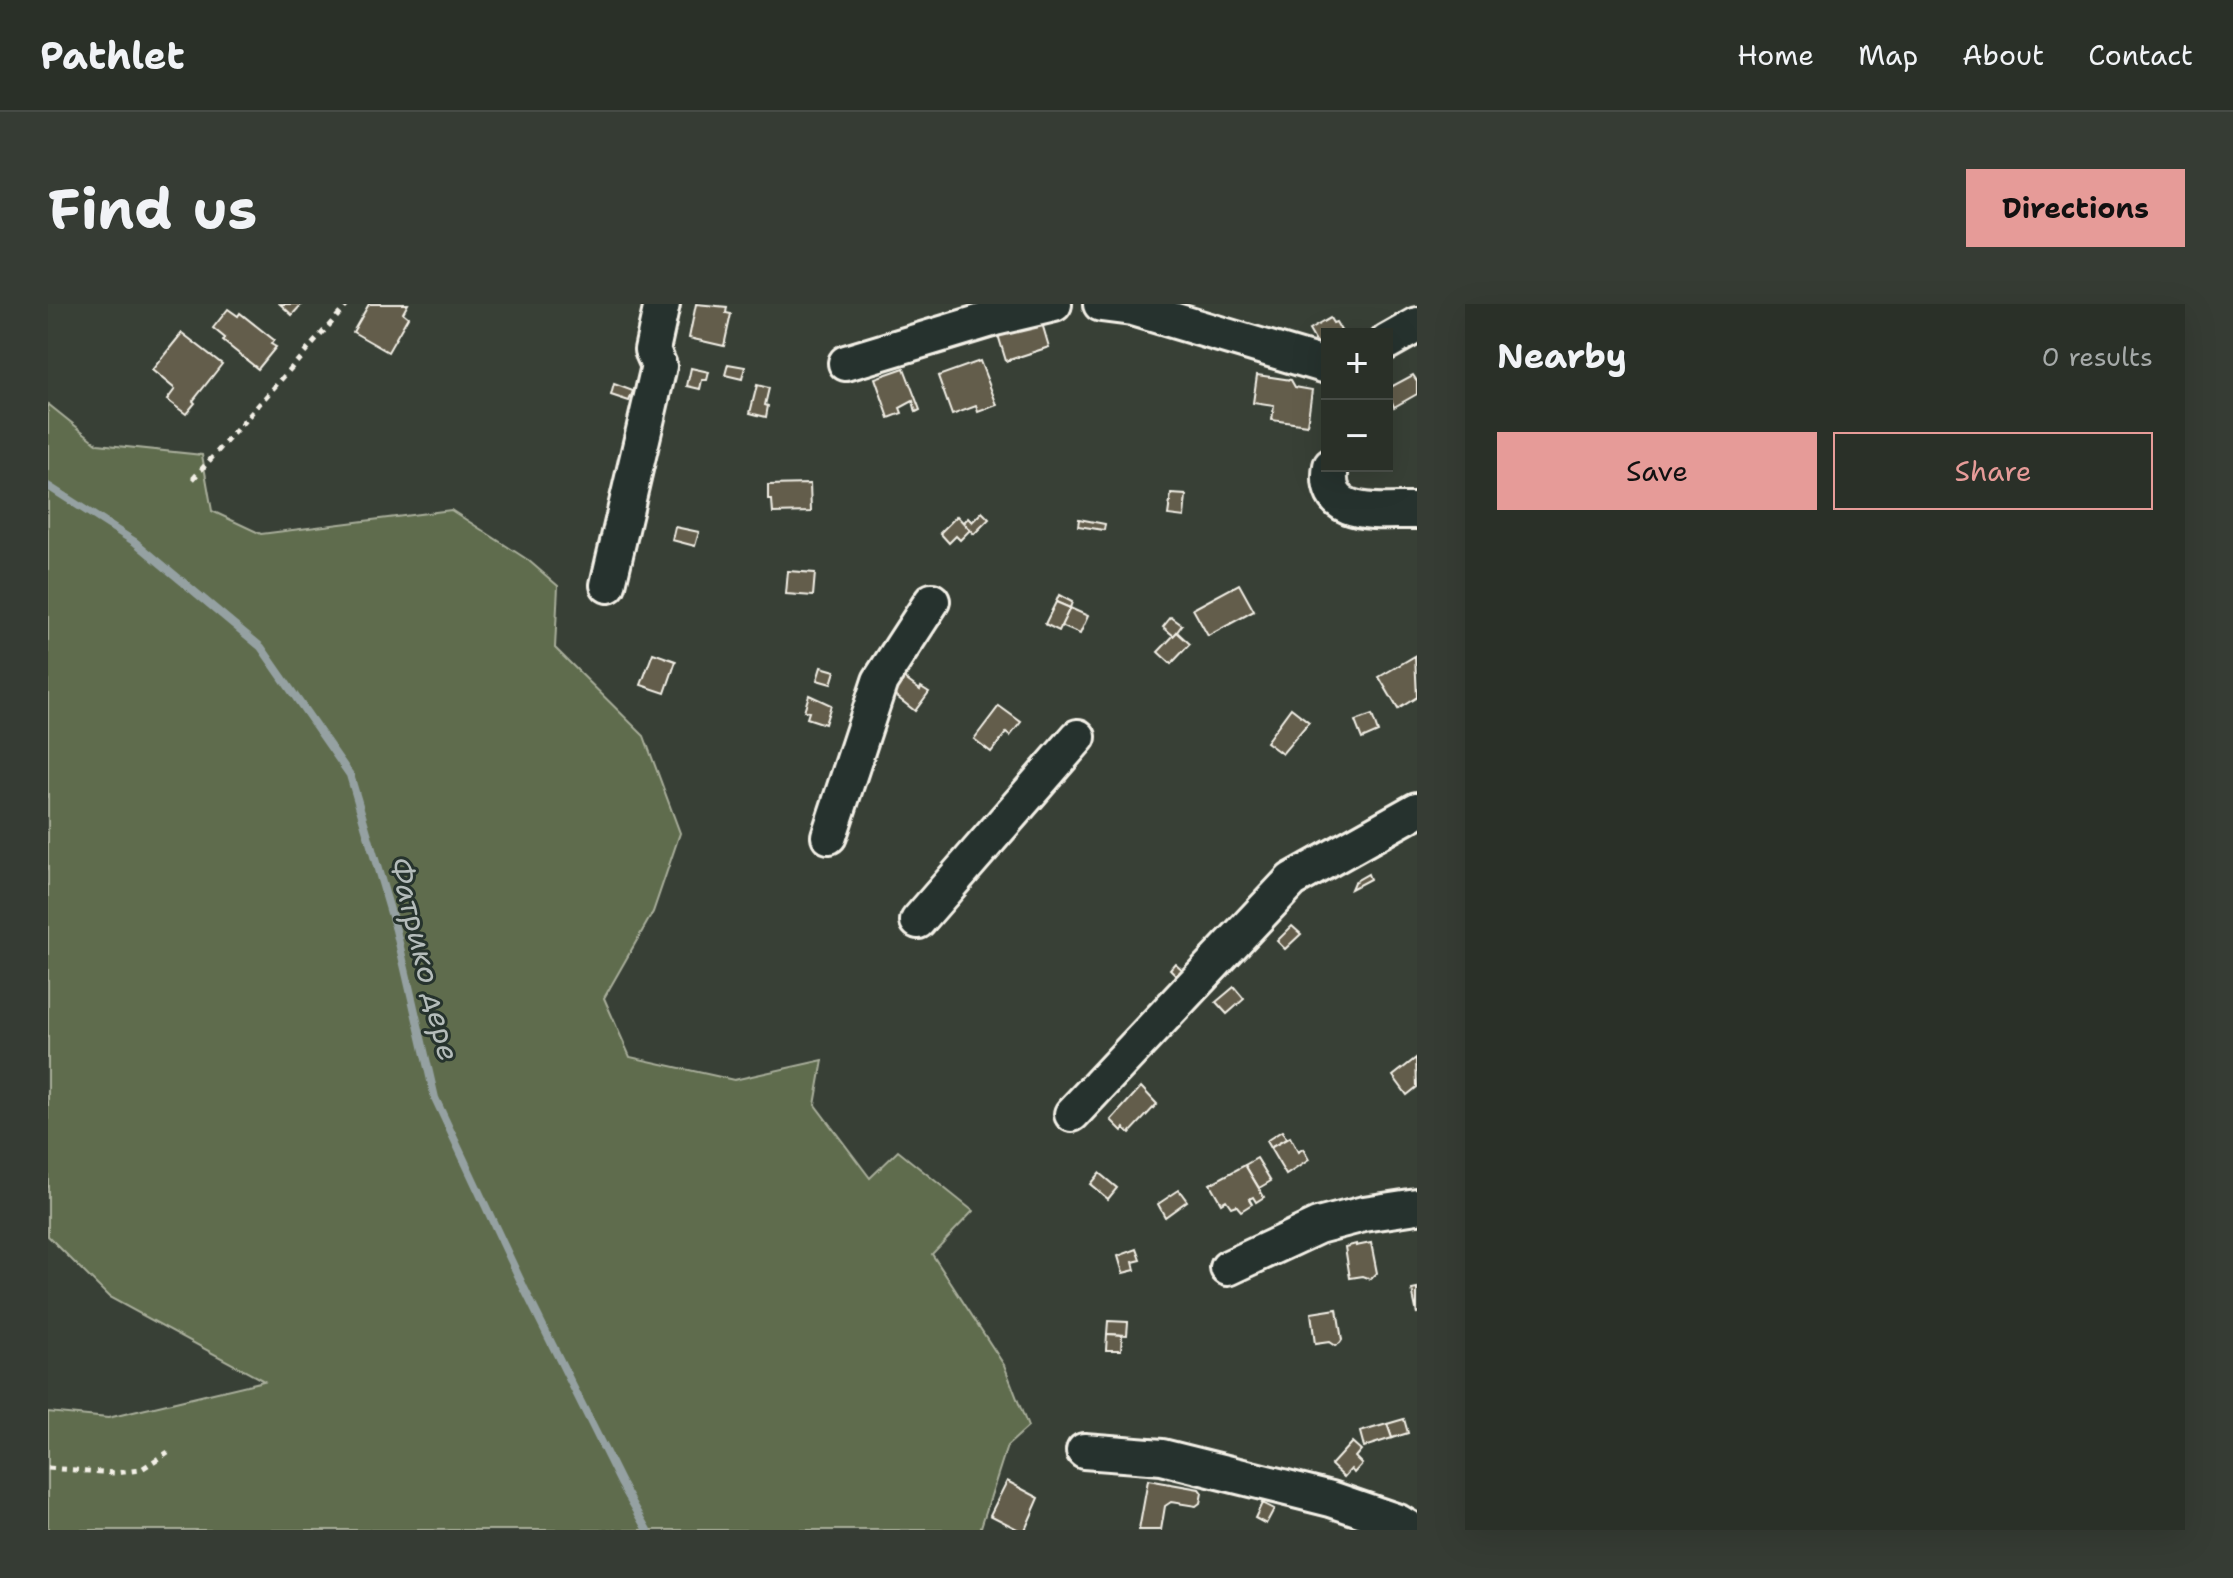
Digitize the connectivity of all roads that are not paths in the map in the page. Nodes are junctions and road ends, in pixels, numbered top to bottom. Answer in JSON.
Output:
{"nodes":[{"id":1,"x":662,"y":304,"type":"edge"},
{"id":2,"x":1054,"y":304,"type":"edge"},
{"id":3,"x":1101,"y":304,"type":"edge"},
{"id":4,"x":1417,"y":325,"type":"edge"},
{"id":5,"x":1393,"y":339,"type":"edge"},
{"id":6,"x":846,"y":363,"type":"dead end"},
{"id":7,"x":1321,"y":364,"type":"edge"},
{"id":8,"x":1330,"y":472,"type":"edge"},
{"id":9,"x":1417,"y":511,"type":"edge"},
{"id":10,"x":608,"y":585,"type":"dead end"},
{"id":11,"x":932,"y":601,"type":"dead end"},
{"id":12,"x":1078,"y":737,"type":"dead end"},
{"id":13,"x":1417,"y":810,"type":"edge"},
{"id":14,"x":829,"y":836,"type":"dead end"},
{"id":15,"x":918,"y":921,"type":"dead end"},
{"id":16,"x":1072,"y":1114,"type":"dead end"},
{"id":17,"x":1417,"y":1206,"type":"edge"},
{"id":18,"x":1228,"y":1268,"type":"dead end"},
{"id":19,"x":1084,"y":1451,"type":"dead end"},
{"id":20,"x":1411,"y":1530,"type":"edge"}],
"edges":[{"from":1,"to":10,"type":"street"},
{"from":2,"to":6,"type":"street"},
{"from":3,"to":7,"type":"street"},
{"from":4,"to":5,"type":"street"},
{"from":8,"to":9,"type":"street"},
{"from":11,"to":14,"type":"street"},
{"from":12,"to":15,"type":"street"},
{"from":13,"to":16,"type":"street"},
{"from":17,"to":18,"type":"street"},
{"from":19,"to":20,"type":"street"}]}
